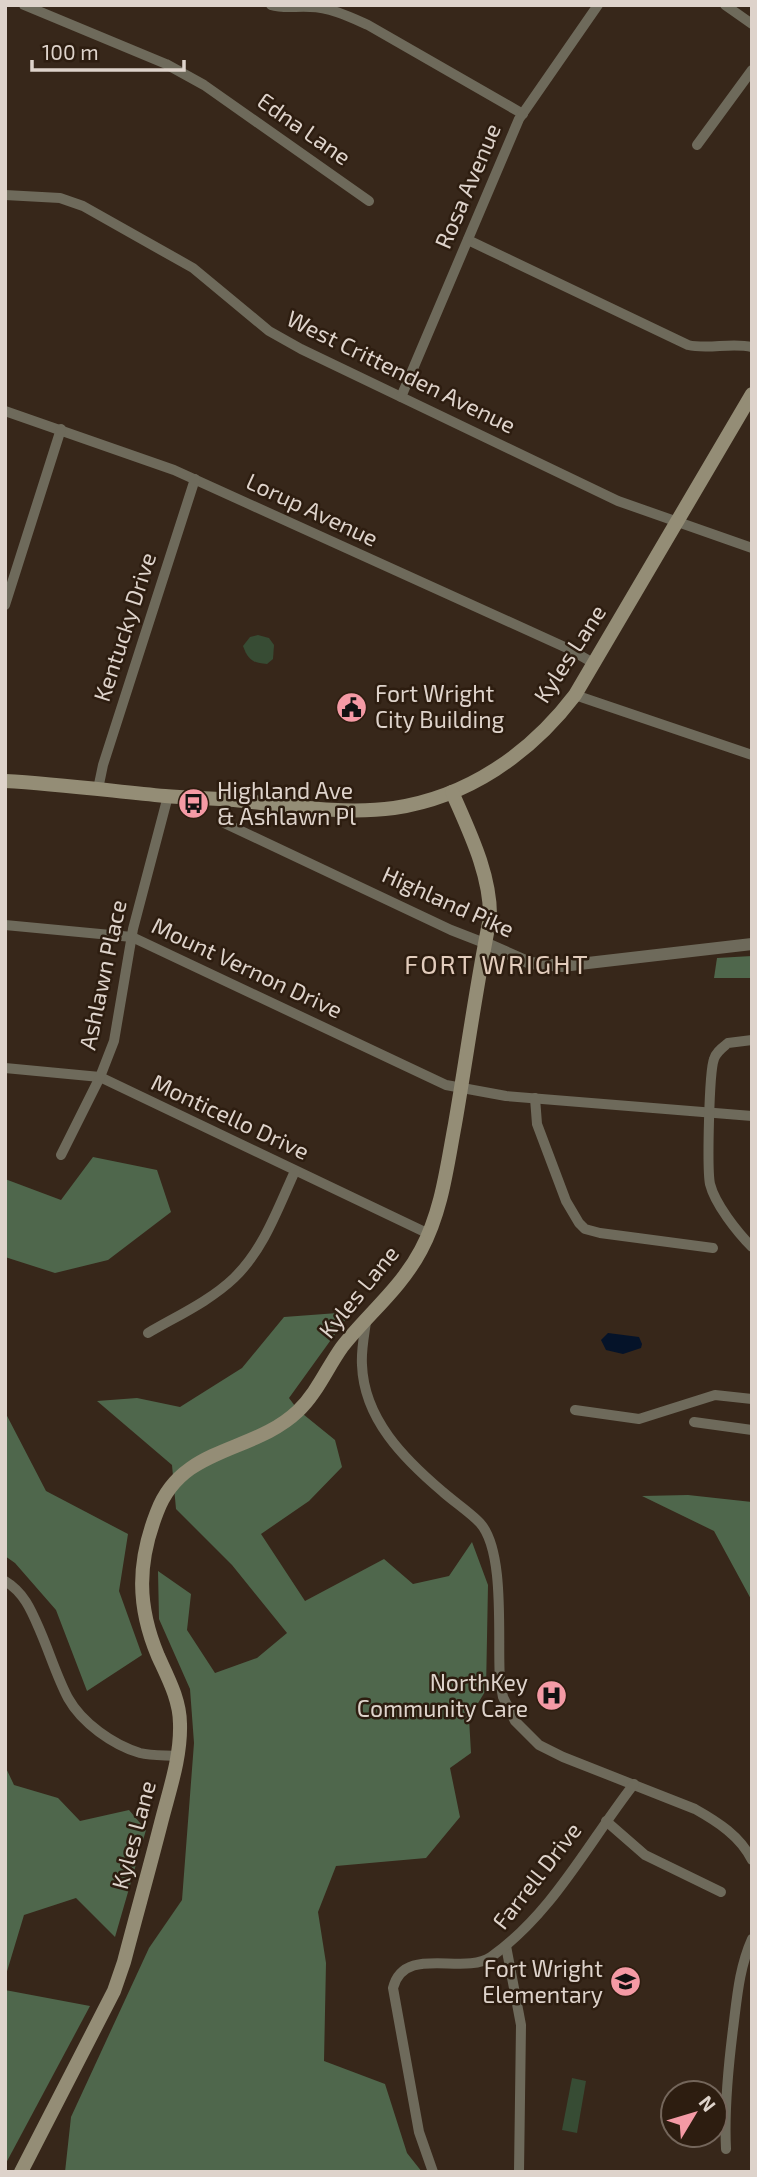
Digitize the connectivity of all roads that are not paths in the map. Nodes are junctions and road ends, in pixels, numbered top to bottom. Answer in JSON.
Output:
{"nodes":[{"id":1,"x":24,"y":5,"type":"edge"},
{"id":2,"x":271,"y":5,"type":"edge"},
{"id":3,"x":598,"y":5,"type":"edge"},
{"id":4,"x":725,"y":5,"type":"edge"},
{"id":5,"x":752,"y":24,"type":"edge"},
{"id":6,"x":752,"y":69,"type":"edge"},
{"id":7,"x":523,"y":114,"type":"junction"},
{"id":8,"x":697,"y":145,"type":"dead end"},
{"id":9,"x":5,"y":195,"type":"edge"},
{"id":10,"x":369,"y":201,"type":"dead end"},
{"id":11,"x":468,"y":240,"type":"junction"},
{"id":12,"x":752,"y":347,"type":"edge"},
{"id":13,"x":752,"y":394,"type":"edge"},
{"id":14,"x":401,"y":397,"type":"junction"},
{"id":15,"x":5,"y":411,"type":"edge"},
{"id":16,"x":61,"y":429,"type":"junction"},
{"id":17,"x":195,"y":479,"type":"junction"},
{"id":18,"x":678,"y":522,"type":"junction"},
{"id":19,"x":752,"y":548,"type":"edge"},
{"id":20,"x":5,"y":605,"type":"edge"},
{"id":21,"x":595,"y":664,"type":"junction"},
{"id":22,"x":575,"y":695,"type":"junction"},
{"id":23,"x":752,"y":755,"type":"edge"},
{"id":24,"x":5,"y":781,"type":"edge"},
{"id":25,"x":98,"y":789,"type":"junction"},
{"id":26,"x":452,"y":792,"type":"junction"},
{"id":27,"x":168,"y":796,"type":"junction"},
{"id":28,"x":222,"y":822,"type":"dead end"},
{"id":29,"x":5,"y":925,"type":"edge"},
{"id":30,"x":132,"y":937,"type":"junction"},
{"id":31,"x":487,"y":944,"type":"junction"},
{"id":32,"x":752,"y":944,"type":"edge"},
{"id":33,"x":752,"y":1040,"type":"edge"},
{"id":34,"x":5,"y":1068,"type":"edge"},
{"id":35,"x":100,"y":1077,"type":"junction"},
{"id":36,"x":461,"y":1089,"type":"junction"},
{"id":37,"x":535,"y":1098,"type":"junction"},
{"id":38,"x":711,"y":1113,"type":"junction"},
{"id":39,"x":752,"y":1116,"type":"edge"},
{"id":40,"x":61,"y":1155,"type":"dead end"},
{"id":41,"x":295,"y":1171,"type":"junction"},
{"id":42,"x":429,"y":1234,"type":"junction"},
{"id":43,"x":752,"y":1247,"type":"edge"},
{"id":44,"x":713,"y":1248,"type":"dead end"},
{"id":45,"x":366,"y":1322,"type":"junction"},
{"id":46,"x":148,"y":1333,"type":"dead end"},
{"id":47,"x":752,"y":1399,"type":"edge"},
{"id":48,"x":575,"y":1410,"type":"dead end"},
{"id":49,"x":694,"y":1422,"type":"dead end"},
{"id":50,"x":752,"y":1430,"type":"edge"},
{"id":51,"x":5,"y":1581,"type":"edge"},
{"id":52,"x":178,"y":1756,"type":"junction"},
{"id":53,"x":634,"y":1784,"type":"junction"},
{"id":54,"x":606,"y":1821,"type":"junction"},
{"id":55,"x":752,"y":1860,"type":"edge"},
{"id":56,"x":721,"y":1892,"type":"dead end"},
{"id":57,"x":752,"y":1938,"type":"edge"},
{"id":58,"x":506,"y":1946,"type":"junction"},
{"id":59,"x":727,"y":2079,"type":"edge"},
{"id":60,"x":21,"y":2172,"type":"edge"},
{"id":61,"x":433,"y":2172,"type":"edge"},
{"id":62,"x":519,"y":2172,"type":"edge"}],
"edges":[{"from":1,"to":10,"type":"street","name":"Edna Lane"},
{"from":2,"to":7,"type":"street"},
{"from":3,"to":7,"type":"street","name":"Rosa Avenue"},
{"from":4,"to":5,"type":"street"},
{"from":6,"to":8,"type":"street"},
{"from":7,"to":11,"type":"street","name":"Rosa Avenue"},
{"from":9,"to":14,"type":"street","name":"West Crittenden Avenue"},
{"from":11,"to":12,"type":"street"},
{"from":11,"to":14,"type":"street","name":"Rosa Avenue"},
{"from":13,"to":18,"type":"main road","name":"Kyles Lane"},
{"from":14,"to":18,"type":"street","name":"West Crittenden Avenue"},
{"from":15,"to":16,"type":"street","name":"Lorup Avenue"},
{"from":16,"to":17,"type":"street","name":"Lorup Avenue"},
{"from":16,"to":20,"type":"street"},
{"from":17,"to":21,"type":"street","name":"Lorup Avenue"},
{"from":17,"to":25,"type":"street","name":"Kentucky Drive"},
{"from":18,"to":19,"type":"street","name":"West Crittenden Avenue"},
{"from":18,"to":21,"type":"main road","name":"Kyles Lane"},
{"from":21,"to":22,"type":"main road","name":"Kyles Lane"},
{"from":22,"to":23,"type":"street"},
{"from":22,"to":26,"type":"main road","name":"Kyles Lane"},
{"from":24,"to":25,"type":"main road"},
{"from":25,"to":27,"type":"main road"},
{"from":26,"to":27,"type":"main road"},
{"from":26,"to":31,"type":"main road","name":"Kyles Lane"},
{"from":27,"to":30,"type":"street","name":"Ashlawn Place"},
{"from":28,"to":31,"type":"street","name":"Highland Pike"},
{"from":29,"to":30,"type":"street","name":"Mount Vernon Drive"},
{"from":30,"to":35,"type":"street","name":"Ashlawn Place"},
{"from":30,"to":36,"type":"street","name":"Mount Vernon Drive"},
{"from":31,"to":32,"type":"street","name":"Highland Pike"},
{"from":31,"to":36,"type":"main road","name":"Kyles Lane"},
{"from":33,"to":38,"type":"street"},
{"from":34,"to":35,"type":"street","name":"Monticello Drive"},
{"from":35,"to":40,"type":"street","name":"Ashlawn Place"},
{"from":35,"to":41,"type":"street","name":"Monticello Drive"},
{"from":36,"to":37,"type":"street","name":"Mount Vernon Drive"},
{"from":36,"to":42,"type":"main road","name":"Kyles Lane"},
{"from":37,"to":38,"type":"street","name":"Mount Vernon Drive"},
{"from":37,"to":44,"type":"street"},
{"from":38,"to":39,"type":"street","name":"Mount Vernon Drive"},
{"from":38,"to":43,"type":"street"},
{"from":41,"to":42,"type":"street","name":"Monticello Drive"},
{"from":41,"to":46,"type":"street"},
{"from":42,"to":45,"type":"main road","name":"Kyles Lane"},
{"from":45,"to":52,"type":"main road","name":"Kyles Lane"},
{"from":45,"to":53,"type":"street"},
{"from":47,"to":48,"type":"street"},
{"from":49,"to":50,"type":"street"},
{"from":51,"to":52,"type":"street"},
{"from":52,"to":60,"type":"main road","name":"Kyles Lane"},
{"from":53,"to":54,"type":"street","name":"Farrell Drive"},
{"from":53,"to":55,"type":"street"},
{"from":54,"to":56,"type":"street"},
{"from":54,"to":58,"type":"street","name":"Farrell Drive"},
{"from":57,"to":59,"type":"street"},
{"from":58,"to":61,"type":"street"},
{"from":58,"to":62,"type":"street","name":"Farrell Drive"}]}
